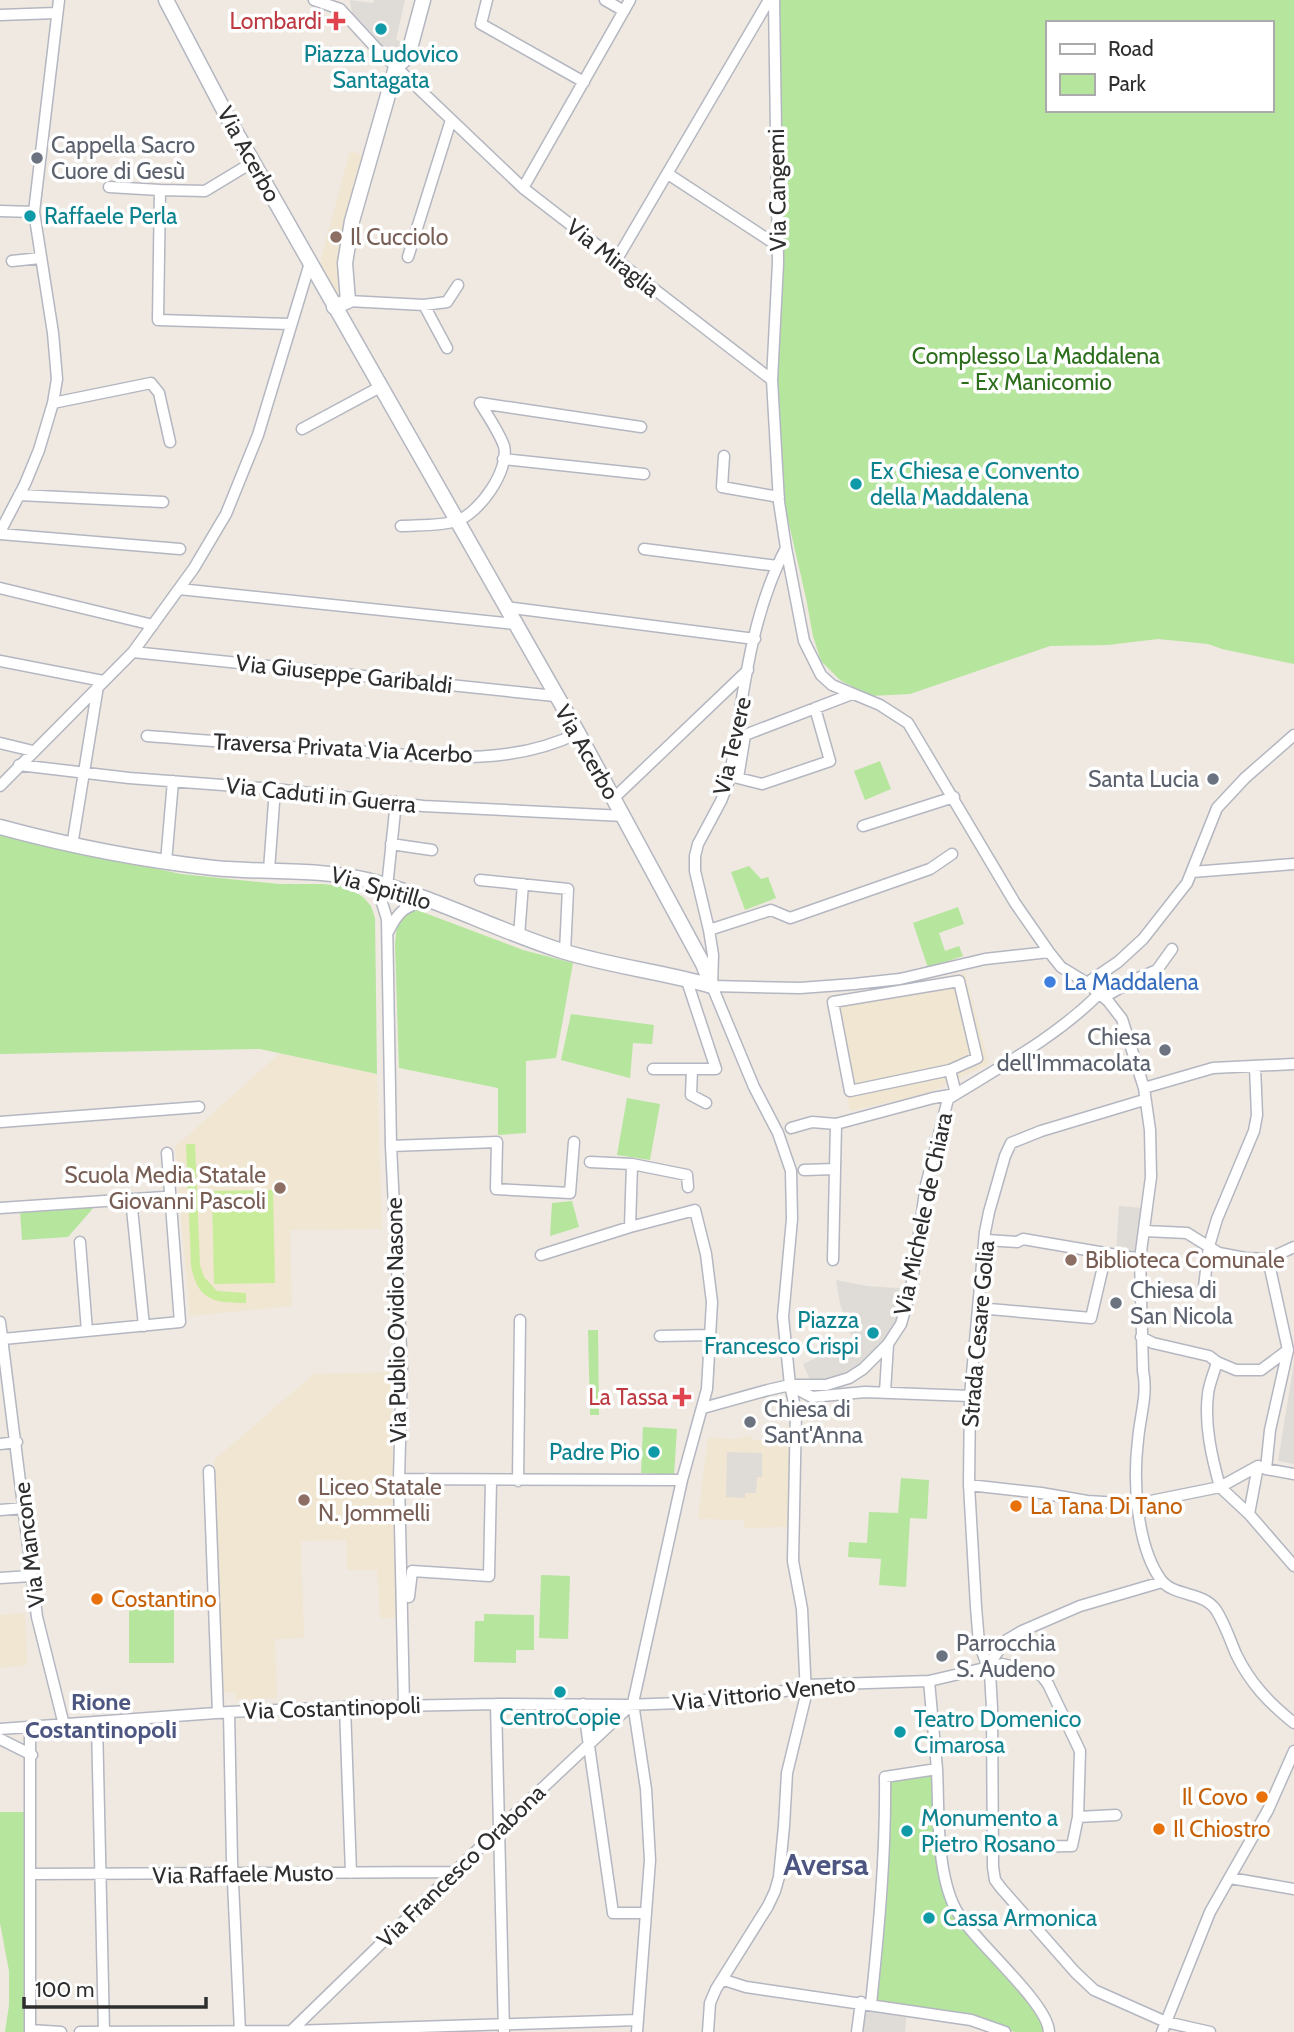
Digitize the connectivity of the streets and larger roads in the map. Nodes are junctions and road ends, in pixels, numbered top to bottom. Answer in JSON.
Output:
{"nodes":[{"id":1,"x":59,"y":0,"type":"edge"},
{"id":2,"x":166,"y":0,"type":"edge"},
{"id":3,"x":314,"y":0,"type":"edge"},
{"id":4,"x":424,"y":0,"type":"edge"},
{"id":5,"x":488,"y":0,"type":"edge"},
{"id":6,"x":605,"y":0,"type":"edge"},
{"id":7,"x":630,"y":0,"type":"edge"},
{"id":8,"x":771,"y":0,"type":"edge"},
{"id":9,"x":341,"y":5,"type":"edge"},
{"id":10,"x":624,"y":11,"type":"junction"},
{"id":11,"x":56,"y":13,"type":"junction"},
{"id":12,"x":0,"y":15,"type":"edge"},
{"id":13,"x":396,"y":67,"type":"junction"},
{"id":14,"x":584,"y":82,"type":"junction"},
{"id":15,"x":451,"y":120,"type":"junction"},
{"id":16,"x":253,"y":162,"type":"junction"},
{"id":17,"x":668,"y":174,"type":"junction"},
{"id":18,"x":109,"y":187,"type":"dead end"},
{"id":19,"x":523,"y":188,"type":"junction"},
{"id":20,"x":160,"y":190,"type":"junction"},
{"id":21,"x":0,"y":211,"type":"edge"},
{"id":22,"x":34,"y":212,"type":"junction"},
{"id":23,"x":778,"y":246,"type":"junction"},
{"id":24,"x":408,"y":257,"type":"dead end"},
{"id":25,"x":40,"y":258,"type":"junction"},
{"id":26,"x":617,"y":259,"type":"junction"},
{"id":27,"x":12,"y":261,"type":"dead end"},
{"id":28,"x":310,"y":263,"type":"junction"},
{"id":29,"x":458,"y":285,"type":"dead end"},
{"id":30,"x":341,"y":304,"type":"junction"},
{"id":31,"x":424,"y":305,"type":"junction"},
{"id":32,"x":291,"y":324,"type":"junction"},
{"id":33,"x":447,"y":348,"type":"dead end"},
{"id":34,"x":772,"y":380,"type":"junction"},
{"id":35,"x":380,"y":387,"type":"junction"},
{"id":36,"x":53,"y":403,"type":"junction"},
{"id":37,"x":641,"y":427,"type":"dead end"},
{"id":38,"x":302,"y":429,"type":"dead end"},
{"id":39,"x":170,"y":442,"type":"dead end"},
{"id":40,"x":724,"y":456,"type":"dead end"},
{"id":41,"x":503,"y":459,"type":"junction"},
{"id":42,"x":643,"y":474,"type":"dead end"},
{"id":43,"x":19,"y":495,"type":"junction"},
{"id":44,"x":779,"y":497,"type":"junction"},
{"id":45,"x":163,"y":502,"type":"dead end"},
{"id":46,"x":457,"y":521,"type":"junction"},
{"id":47,"x":401,"y":526,"type":"dead end"},
{"id":48,"x":0,"y":533,"type":"edge"},
{"id":49,"x":786,"y":548,"type":"junction"},
{"id":50,"x":180,"y":549,"type":"dead end"},
{"id":51,"x":644,"y":550,"type":"dead end"},
{"id":52,"x":777,"y":566,"type":"junction"},
{"id":53,"x":0,"y":589,"type":"edge"},
{"id":54,"x":178,"y":589,"type":"junction"},
{"id":55,"x":506,"y":607,"type":"junction"},
{"id":56,"x":515,"y":624,"type":"junction"},
{"id":57,"x":153,"y":625,"type":"junction"},
{"id":58,"x":755,"y":639,"type":"junction"},
{"id":59,"x":133,"y":652,"type":"junction"},
{"id":60,"x":0,"y":661,"type":"edge"},
{"id":61,"x":748,"y":670,"type":"junction"},
{"id":62,"x":100,"y":683,"type":"junction"},
{"id":63,"x":852,"y":694,"type":"junction"},
{"id":64,"x":555,"y":695,"type":"junction"},
{"id":65,"x":815,"y":708,"type":"junction"},
{"id":66,"x":578,"y":733,"type":"junction"},
{"id":67,"x":1294,"y":735,"type":"edge"},
{"id":68,"x":147,"y":736,"type":"dead end"},
{"id":69,"x":0,"y":743,"type":"edge"},
{"id":70,"x":33,"y":751,"type":"junction"},
{"id":71,"x":19,"y":765,"type":"junction"},
{"id":72,"x":84,"y":774,"type":"junction"},
{"id":73,"x":173,"y":781,"type":"junction"},
{"id":74,"x":0,"y":786,"type":"edge"},
{"id":75,"x":275,"y":789,"type":"junction"},
{"id":76,"x":954,"y":797,"type":"junction"},
{"id":77,"x":614,"y":799,"type":"junction"},
{"id":78,"x":396,"y":802,"type":"junction"},
{"id":79,"x":624,"y":816,"type":"junction"},
{"id":80,"x":863,"y":826,"type":"dead end"},
{"id":81,"x":0,"y":827,"type":"edge"},
{"id":82,"x":391,"y":845,"type":"junction"},
{"id":83,"x":72,"y":846,"type":"junction"},
{"id":84,"x":432,"y":850,"type":"dead end"},
{"id":85,"x":952,"y":854,"type":"dead end"},
{"id":86,"x":166,"y":862,"type":"junction"},
{"id":87,"x":1294,"y":864,"type":"edge"},
{"id":88,"x":269,"y":870,"type":"junction"},
{"id":89,"x":1192,"y":872,"type":"junction"},
{"id":90,"x":368,"y":880,"type":"junction"},
{"id":91,"x":480,"y":880,"type":"dead end"},
{"id":92,"x":523,"y":884,"type":"junction"},
{"id":93,"x":387,"y":887,"type":"junction"},
{"id":94,"x":427,"y":900,"type":"junction"},
{"id":95,"x":709,"y":930,"type":"junction"},
{"id":96,"x":387,"y":934,"type":"junction"},
{"id":97,"x":519,"y":936,"type":"junction"},
{"id":98,"x":1172,"y":948,"type":"dead end"},
{"id":99,"x":565,"y":952,"type":"junction"},
{"id":100,"x":1049,"y":952,"type":"junction"},
{"id":101,"x":686,"y":978,"type":"junction"},
{"id":102,"x":1087,"y":983,"type":"junction"},
{"id":103,"x":712,"y":986,"type":"junction"},
{"id":104,"x":1102,"y":995,"type":"junction"},
{"id":105,"x":1294,"y":1064,"type":"edge"},
{"id":106,"x":1255,"y":1067,"type":"junction"},
{"id":107,"x":653,"y":1069,"type":"dead end"},
{"id":108,"x":688,"y":1069,"type":"junction"},
{"id":109,"x":950,"y":1070,"type":"junction"},
{"id":110,"x":956,"y":1094,"type":"junction"},
{"id":111,"x":1144,"y":1094,"type":"junction"},
{"id":112,"x":684,"y":1095,"type":"dead end"},
{"id":113,"x":706,"y":1103,"type":"dead end"},
{"id":114,"x":199,"y":1107,"type":"dead end"},
{"id":115,"x":0,"y":1122,"type":"edge"},
{"id":116,"x":836,"y":1124,"type":"junction"},
{"id":117,"x":791,"y":1128,"type":"dead end"},
{"id":118,"x":574,"y":1142,"type":"dead end"},
{"id":119,"x":391,"y":1146,"type":"junction"},
{"id":120,"x":167,"y":1153,"type":"dead end"},
{"id":121,"x":590,"y":1162,"type":"dead end"},
{"id":122,"x":632,"y":1164,"type":"junction"},
{"id":123,"x":835,"y":1169,"type":"junction"},
{"id":124,"x":804,"y":1170,"type":"dead end"},
{"id":125,"x":688,"y":1187,"type":"dead end"},
{"id":126,"x":164,"y":1197,"type":"dead end"},
{"id":127,"x":131,"y":1199,"type":"junction"},
{"id":128,"x":0,"y":1208,"type":"edge"},
{"id":129,"x":630,"y":1227,"type":"junction"},
{"id":130,"x":1145,"y":1231,"type":"junction"},
{"id":131,"x":986,"y":1240,"type":"junction"},
{"id":132,"x":80,"y":1242,"type":"dead end"},
{"id":133,"x":1209,"y":1246,"type":"junction"},
{"id":134,"x":1294,"y":1247,"type":"edge"},
{"id":135,"x":1106,"y":1254,"type":"junction"},
{"id":136,"x":541,"y":1255,"type":"dead end"},
{"id":137,"x":1140,"y":1259,"type":"junction"},
{"id":138,"x":1268,"y":1259,"type":"junction"},
{"id":139,"x":833,"y":1260,"type":"dead end"},
{"id":140,"x":1204,"y":1287,"type":"dead end"},
{"id":141,"x":978,"y":1308,"type":"junction"},
{"id":142,"x":520,"y":1320,"type":"dead end"},
{"id":143,"x":0,"y":1322,"type":"edge"},
{"id":144,"x":144,"y":1326,"type":"junction"},
{"id":145,"x":88,"y":1331,"type":"junction"},
{"id":146,"x":710,"y":1335,"type":"junction"},
{"id":147,"x":660,"y":1336,"type":"dead end"},
{"id":148,"x":1141,"y":1337,"type":"junction"},
{"id":149,"x":3,"y":1339,"type":"junction"},
{"id":150,"x":888,"y":1344,"type":"junction"},
{"id":151,"x":1291,"y":1350,"type":"edge"},
{"id":152,"x":1217,"y":1362,"type":"junction"},
{"id":153,"x":790,"y":1385,"type":"junction"},
{"id":154,"x":886,"y":1392,"type":"junction"},
{"id":155,"x":970,"y":1396,"type":"junction"},
{"id":156,"x":703,"y":1408,"type":"junction"},
{"id":157,"x":17,"y":1442,"type":"junction"},
{"id":158,"x":0,"y":1444,"type":"edge"},
{"id":159,"x":1262,"y":1468,"type":"junction"},
{"id":160,"x":209,"y":1471,"type":"dead end"},
{"id":161,"x":1294,"y":1474,"type":"edge"},
{"id":162,"x":399,"y":1479,"type":"junction"},
{"id":163,"x":518,"y":1480,"type":"junction"},
{"id":164,"x":682,"y":1480,"type":"junction"},
{"id":165,"x":491,"y":1481,"type":"junction"},
{"id":166,"x":969,"y":1485,"type":"junction"},
{"id":167,"x":1220,"y":1487,"type":"junction"},
{"id":168,"x":1136,"y":1504,"type":"junction"},
{"id":169,"x":24,"y":1508,"type":"junction"},
{"id":170,"x":0,"y":1510,"type":"edge"},
{"id":171,"x":1249,"y":1514,"type":"junction"},
{"id":172,"x":1293,"y":1565,"type":"edge"},
{"id":173,"x":31,"y":1576,"type":"junction"},
{"id":174,"x":0,"y":1578,"type":"edge"},
{"id":175,"x":1162,"y":1582,"type":"junction"},
{"id":176,"x":409,"y":1597,"type":"dead end"},
{"id":177,"x":988,"y":1666,"type":"junction"},
{"id":178,"x":929,"y":1681,"type":"junction"},
{"id":179,"x":806,"y":1685,"type":"junction"},
{"id":180,"x":634,"y":1703,"type":"junction"},
{"id":181,"x":496,"y":1704,"type":"junction"},
{"id":182,"x":583,"y":1704,"type":"junction"},
{"id":183,"x":404,"y":1705,"type":"junction"},
{"id":184,"x":345,"y":1707,"type":"junction"},
{"id":185,"x":223,"y":1712,"type":"junction"},
{"id":186,"x":97,"y":1723,"type":"junction"},
{"id":187,"x":1294,"y":1723,"type":"edge"},
{"id":188,"x":64,"y":1725,"type":"junction"},
{"id":189,"x":30,"y":1727,"type":"junction"},
{"id":190,"x":0,"y":1729,"type":"edge"},
{"id":191,"x":0,"y":1739,"type":"edge"},
{"id":192,"x":588,"y":1745,"type":"junction"},
{"id":193,"x":1294,"y":1751,"type":"edge"},
{"id":194,"x":32,"y":1755,"type":"junction"},
{"id":195,"x":937,"y":1769,"type":"junction"},
{"id":196,"x":1116,"y":1815,"type":"dead end"},
{"id":197,"x":1078,"y":1816,"type":"junction"},
{"id":198,"x":500,"y":1828,"type":"junction"},
{"id":199,"x":993,"y":1847,"type":"junction"},
{"id":200,"x":454,"y":1872,"type":"junction"},
{"id":201,"x":351,"y":1873,"type":"junction"},
{"id":202,"x":31,"y":1874,"type":"junction"},
{"id":203,"x":233,"y":1874,"type":"junction"},
{"id":204,"x":101,"y":1875,"type":"junction"},
{"id":205,"x":1230,"y":1878,"type":"junction"},
{"id":206,"x":1294,"y":1889,"type":"edge"},
{"id":207,"x":646,"y":1913,"type":"junction"},
{"id":208,"x":724,"y":1980,"type":"junction"},
{"id":209,"x":866,"y":2003,"type":"junction"},
{"id":210,"x":971,"y":2020,"type":"junction"},
{"id":211,"x":638,"y":2026,"type":"edge"},
{"id":212,"x":1164,"y":2027,"type":"edge"},
{"id":213,"x":504,"y":2028,"type":"edge"},
{"id":214,"x":30,"y":2031,"type":"edge"},
{"id":215,"x":291,"y":2031,"type":"edge"},
{"id":216,"x":61,"y":2032,"type":"edge"},
{"id":217,"x":80,"y":2032,"type":"edge"},
{"id":218,"x":104,"y":2032,"type":"edge"},
{"id":219,"x":240,"y":2032,"type":"edge"},
{"id":220,"x":708,"y":2032,"type":"edge"},
{"id":221,"x":857,"y":2032,"type":"edge"},
{"id":222,"x":970,"y":2032,"type":"edge"},
{"id":223,"x":1005,"y":2032,"type":"edge"},
{"id":224,"x":1049,"y":2032,"type":"edge"},
{"id":225,"x":1210,"y":2032,"type":"edge"}],
"edges":[{"from":1,"to":11,"type":"street"},
{"from":2,"to":16,"type":"street","name":"Via Acerbo"},
{"from":3,"to":9,"type":"street"},
{"from":4,"to":13,"type":"street"},
{"from":5,"to":14,"type":"street"},
{"from":6,"to":10,"type":"street"},
{"from":7,"to":10,"type":"street"},
{"from":8,"to":17,"type":"street"},
{"from":8,"to":23,"type":"street","name":"Via Cangemi"},
{"from":9,"to":13,"type":"street","name":"Via Miraglia"},
{"from":10,"to":14,"type":"street"},
{"from":11,"to":12,"type":"street"},
{"from":11,"to":22,"type":"street"},
{"from":13,"to":15,"type":"street","name":"Via Miraglia"},
{"from":13,"to":30,"type":"street"},
{"from":14,"to":19,"type":"street"},
{"from":15,"to":19,"type":"street","name":"Via Miraglia"},
{"from":15,"to":24,"type":"street"},
{"from":16,"to":20,"type":"street"},
{"from":16,"to":28,"type":"street","name":"Via Acerbo"},
{"from":17,"to":23,"type":"street"},
{"from":17,"to":26,"type":"street"},
{"from":18,"to":20,"type":"street"},
{"from":19,"to":26,"type":"street","name":"Via Miraglia"},
{"from":20,"to":32,"type":"street"},
{"from":21,"to":22,"type":"street"},
{"from":22,"to":25,"type":"street"},
{"from":23,"to":34,"type":"street","name":"Via Cangemi"},
{"from":25,"to":27,"type":"street"},
{"from":25,"to":36,"type":"street"},
{"from":26,"to":34,"type":"street","name":"Via Miraglia"},
{"from":28,"to":30,"type":"street","name":"Via Acerbo"},
{"from":28,"to":32,"type":"street"},
{"from":29,"to":31,"type":"street"},
{"from":30,"to":31,"type":"street"},
{"from":30,"to":35,"type":"street","name":"Via Acerbo"},
{"from":31,"to":33,"type":"street"},
{"from":32,"to":54,"type":"street"},
{"from":34,"to":44,"type":"street"},
{"from":35,"to":38,"type":"street"},
{"from":35,"to":46,"type":"street","name":"Via Acerbo"},
{"from":36,"to":39,"type":"street"},
{"from":36,"to":43,"type":"street"},
{"from":37,"to":41,"type":"street"},
{"from":40,"to":44,"type":"street"},
{"from":41,"to":42,"type":"street"},
{"from":41,"to":46,"type":"street"},
{"from":43,"to":45,"type":"street"},
{"from":43,"to":48,"type":"street"},
{"from":44,"to":49,"type":"street"},
{"from":46,"to":47,"type":"street"},
{"from":46,"to":55,"type":"street","name":"Via Acerbo"},
{"from":48,"to":50,"type":"street"},
{"from":49,"to":52,"type":"street","name":"Via Tevere"},
{"from":49,"to":63,"type":"street"},
{"from":51,"to":52,"type":"street"},
{"from":52,"to":58,"type":"street","name":"Via Tevere"},
{"from":53,"to":57,"type":"street"},
{"from":54,"to":56,"type":"street"},
{"from":54,"to":57,"type":"street"},
{"from":55,"to":56,"type":"street","name":"Via Acerbo"},
{"from":55,"to":58,"type":"street"},
{"from":56,"to":64,"type":"street","name":"Via Acerbo"},
{"from":57,"to":59,"type":"street"},
{"from":58,"to":61,"type":"street","name":"Via Tevere"},
{"from":59,"to":62,"type":"street"},
{"from":59,"to":64,"type":"street","name":"Via Giuseppe Garibaldi"},
{"from":60,"to":62,"type":"street"},
{"from":61,"to":77,"type":"street"},
{"from":61,"to":95,"type":"street","name":"Via Tevere"},
{"from":62,"to":70,"type":"street"},
{"from":62,"to":72,"type":"street"},
{"from":63,"to":65,"type":"street"},
{"from":63,"to":76,"type":"street"},
{"from":64,"to":66,"type":"street","name":"Via Acerbo"},
{"from":65,"to":65,"type":"street"},
{"from":66,"to":68,"type":"street","name":"Traversa Privata Via Acerbo"},
{"from":66,"to":77,"type":"street","name":"Via Acerbo"},
{"from":67,"to":89,"type":"street"},
{"from":69,"to":70,"type":"street"},
{"from":70,"to":71,"type":"street"},
{"from":71,"to":72,"type":"street","name":"Via Caduti in Guerra"},
{"from":71,"to":74,"type":"street"},
{"from":72,"to":73,"type":"street","name":"Via Caduti in Guerra"},
{"from":72,"to":83,"type":"street"},
{"from":73,"to":75,"type":"street","name":"Via Caduti in Guerra"},
{"from":73,"to":86,"type":"street"},
{"from":75,"to":78,"type":"street","name":"Via Caduti in Guerra"},
{"from":75,"to":88,"type":"street"},
{"from":76,"to":80,"type":"street"},
{"from":76,"to":100,"type":"street"},
{"from":77,"to":79,"type":"street","name":"Via Acerbo"},
{"from":78,"to":79,"type":"street","name":"Via Caduti in Guerra"},
{"from":78,"to":82,"type":"street"},
{"from":79,"to":103,"type":"street","name":"Via Acerbo"},
{"from":81,"to":83,"type":"street","name":"Via Spitillo"},
{"from":82,"to":84,"type":"street"},
{"from":82,"to":93,"type":"street"},
{"from":83,"to":86,"type":"street","name":"Via Spitillo"},
{"from":85,"to":95,"type":"street"},
{"from":86,"to":88,"type":"street","name":"Via Spitillo"},
{"from":87,"to":89,"type":"street"},
{"from":88,"to":90,"type":"street","name":"Via Spitillo"},
{"from":89,"to":102,"type":"street"},
{"from":90,"to":93,"type":"street","name":"Via Spitillo"},
{"from":90,"to":96,"type":"street","name":"Via Publio Ovidio Nasone"},
{"from":91,"to":92,"type":"street"},
{"from":92,"to":97,"type":"street"},
{"from":92,"to":99,"type":"street"},
{"from":93,"to":94,"type":"street","name":"Via Spitillo"},
{"from":94,"to":96,"type":"street"},
{"from":94,"to":97,"type":"street","name":"Via Spitillo"},
{"from":95,"to":103,"type":"street","name":"Via Tevere"},
{"from":96,"to":119,"type":"street","name":"Via Publio Ovidio Nasone"},
{"from":97,"to":99,"type":"street","name":"Via Spitillo"},
{"from":98,"to":104,"type":"street","name":"Via Michele de Chiara"},
{"from":99,"to":101,"type":"street","name":"Via Spitillo"},
{"from":100,"to":102,"type":"street"},
{"from":100,"to":103,"type":"street"},
{"from":101,"to":103,"type":"street","name":"Via Spitillo"},
{"from":101,"to":108,"type":"street"},
{"from":102,"to":104,"type":"street"},
{"from":103,"to":153,"type":"street"},
{"from":104,"to":110,"type":"street","name":"Via Michele de Chiara"},
{"from":104,"to":111,"type":"street"},
{"from":105,"to":106,"type":"street"},
{"from":106,"to":111,"type":"street"},
{"from":106,"to":133,"type":"street"},
{"from":107,"to":108,"type":"street"},
{"from":108,"to":112,"type":"street"},
{"from":108,"to":113,"type":"street"},
{"from":109,"to":109,"type":"street"},
{"from":109,"to":110,"type":"street"},
{"from":110,"to":116,"type":"street"},
{"from":110,"to":150,"type":"street","name":"Via Michele de Chiara"},
{"from":111,"to":130,"type":"street"},
{"from":111,"to":131,"type":"street","name":"Strada Cesare Golia"},
{"from":114,"to":115,"type":"street"},
{"from":116,"to":117,"type":"street"},
{"from":116,"to":123,"type":"street"},
{"from":118,"to":119,"type":"street"},
{"from":119,"to":162,"type":"street","name":"Via Publio Ovidio Nasone"},
{"from":120,"to":144,"type":"street"},
{"from":121,"to":122,"type":"street"},
{"from":122,"to":125,"type":"street"},
{"from":122,"to":129,"type":"street"},
{"from":123,"to":124,"type":"street"},
{"from":123,"to":139,"type":"street"},
{"from":126,"to":127,"type":"street"},
{"from":127,"to":128,"type":"street"},
{"from":127,"to":144,"type":"street"},
{"from":129,"to":136,"type":"street"},
{"from":129,"to":146,"type":"street"},
{"from":130,"to":133,"type":"street"},
{"from":130,"to":137,"type":"street"},
{"from":131,"to":135,"type":"street"},
{"from":131,"to":141,"type":"street","name":"Strada Cesare Golia"},
{"from":132,"to":145,"type":"street"},
{"from":133,"to":138,"type":"street"},
{"from":133,"to":140,"type":"street"},
{"from":134,"to":138,"type":"street"},
{"from":135,"to":137,"type":"street"},
{"from":135,"to":141,"type":"street"},
{"from":137,"to":148,"type":"street"},
{"from":138,"to":151,"type":"street"},
{"from":141,"to":155,"type":"street","name":"Strada Cesare Golia"},
{"from":142,"to":163,"type":"street"},
{"from":143,"to":149,"type":"street","name":"Via Mancone"},
{"from":144,"to":145,"type":"street"},
{"from":145,"to":149,"type":"street"},
{"from":146,"to":147,"type":"street"},
{"from":146,"to":156,"type":"street"},
{"from":148,"to":152,"type":"street"},
{"from":148,"to":168,"type":"street"},
{"from":149,"to":157,"type":"street","name":"Via Mancone"},
{"from":150,"to":153,"type":"street"},
{"from":150,"to":154,"type":"street"},
{"from":151,"to":152,"type":"street"},
{"from":151,"to":159,"type":"street"},
{"from":152,"to":167,"type":"street"},
{"from":153,"to":154,"type":"street"},
{"from":153,"to":156,"type":"street"},
{"from":153,"to":179,"type":"street"},
{"from":154,"to":155,"type":"street"},
{"from":155,"to":166,"type":"street","name":"Strada Cesare Golia"},
{"from":156,"to":164,"type":"street"},
{"from":157,"to":158,"type":"street"},
{"from":157,"to":169,"type":"street","name":"Via Mancone"},
{"from":159,"to":161,"type":"street"},
{"from":159,"to":167,"type":"street"},
{"from":159,"to":171,"type":"street"},
{"from":160,"to":185,"type":"street"},
{"from":162,"to":165,"type":"street"},
{"from":162,"to":183,"type":"street","name":"Via Publio Ovidio Nasone"},
{"from":163,"to":164,"type":"street"},
{"from":163,"to":165,"type":"street"},
{"from":164,"to":180,"type":"street"},
{"from":165,"to":176,"type":"street"},
{"from":166,"to":168,"type":"street"},
{"from":166,"to":177,"type":"street","name":"Strada Cesare Golia"},
{"from":167,"to":168,"type":"street"},
{"from":167,"to":171,"type":"street"},
{"from":168,"to":175,"type":"street"},
{"from":169,"to":170,"type":"street"},
{"from":169,"to":173,"type":"street","name":"Via Mancone"},
{"from":171,"to":172,"type":"street"},
{"from":173,"to":174,"type":"street"},
{"from":173,"to":188,"type":"street","name":"Via Mancone"},
{"from":175,"to":177,"type":"street"},
{"from":175,"to":187,"type":"street"},
{"from":177,"to":178,"type":"street","name":"Via Vittorio Veneto"},
{"from":177,"to":197,"type":"street","name":"Via Vittorio Veneto"},
{"from":177,"to":199,"type":"street","name":"Strada Cesare Golia"},
{"from":178,"to":179,"type":"street","name":"Via Vittorio Veneto"},
{"from":178,"to":195,"type":"street"},
{"from":179,"to":180,"type":"street","name":"Via Vittorio Veneto"},
{"from":179,"to":208,"type":"street"},
{"from":180,"to":182,"type":"street","name":"Via Costantinopoli"},
{"from":180,"to":192,"type":"street","name":"Via Francesco Orabona"},
{"from":180,"to":207,"type":"street"},
{"from":181,"to":182,"type":"street","name":"Via Costantinopoli"},
{"from":181,"to":183,"type":"street","name":"Via Costantinopoli"},
{"from":181,"to":198,"type":"street"},
{"from":182,"to":192,"type":"street"},
{"from":183,"to":184,"type":"street","name":"Via Costantinopoli"},
{"from":184,"to":185,"type":"street","name":"Via Costantinopoli"},
{"from":184,"to":201,"type":"street"},
{"from":185,"to":186,"type":"street","name":"Via Costantinopoli"},
{"from":185,"to":203,"type":"street"},
{"from":186,"to":188,"type":"street","name":"Via Costantinopoli"},
{"from":186,"to":204,"type":"street"},
{"from":188,"to":189,"type":"street","name":"Via Costantinopoli"},
{"from":189,"to":190,"type":"street","name":"Via Costantinopoli"},
{"from":189,"to":194,"type":"street"},
{"from":191,"to":194,"type":"street"},
{"from":192,"to":198,"type":"street","name":"Via Francesco Orabona"},
{"from":192,"to":207,"type":"street"},
{"from":193,"to":205,"type":"street"},
{"from":194,"to":202,"type":"street"},
{"from":195,"to":209,"type":"street"},
{"from":195,"to":224,"type":"street"},
{"from":196,"to":197,"type":"street"},
{"from":197,"to":199,"type":"street","name":"Via Vittorio Veneto"},
{"from":198,"to":200,"type":"street","name":"Via Francesco Orabona"},
{"from":198,"to":213,"type":"street"},
{"from":199,"to":212,"type":"street","name":"Strada Cesare Golia"},
{"from":200,"to":201,"type":"street","name":"Via Raffaele Musto"},
{"from":200,"to":215,"type":"street","name":"Via Francesco Orabona"},
{"from":201,"to":203,"type":"street","name":"Via Raffaele Musto"},
{"from":202,"to":204,"type":"street","name":"Via Raffaele Musto"},
{"from":202,"to":214,"type":"street"},
{"from":203,"to":204,"type":"street","name":"Via Raffaele Musto"},
{"from":203,"to":219,"type":"street"},
{"from":204,"to":218,"type":"street"},
{"from":205,"to":206,"type":"street"},
{"from":205,"to":212,"type":"street"},
{"from":207,"to":211,"type":"street"},
{"from":208,"to":209,"type":"street"},
{"from":208,"to":220,"type":"street"},
{"from":209,"to":210,"type":"street"},
{"from":209,"to":221,"type":"street"},
{"from":210,"to":222,"type":"street"},
{"from":210,"to":223,"type":"street"},
{"from":211,"to":213,"type":"street"},
{"from":212,"to":225,"type":"street","name":"Strada Cesare Golia"},
{"from":213,"to":215,"type":"street"},
{"from":214,"to":216,"type":"street"},
{"from":215,"to":219,"type":"street"},
{"from":217,"to":218,"type":"street"},
{"from":218,"to":219,"type":"street"}]}
